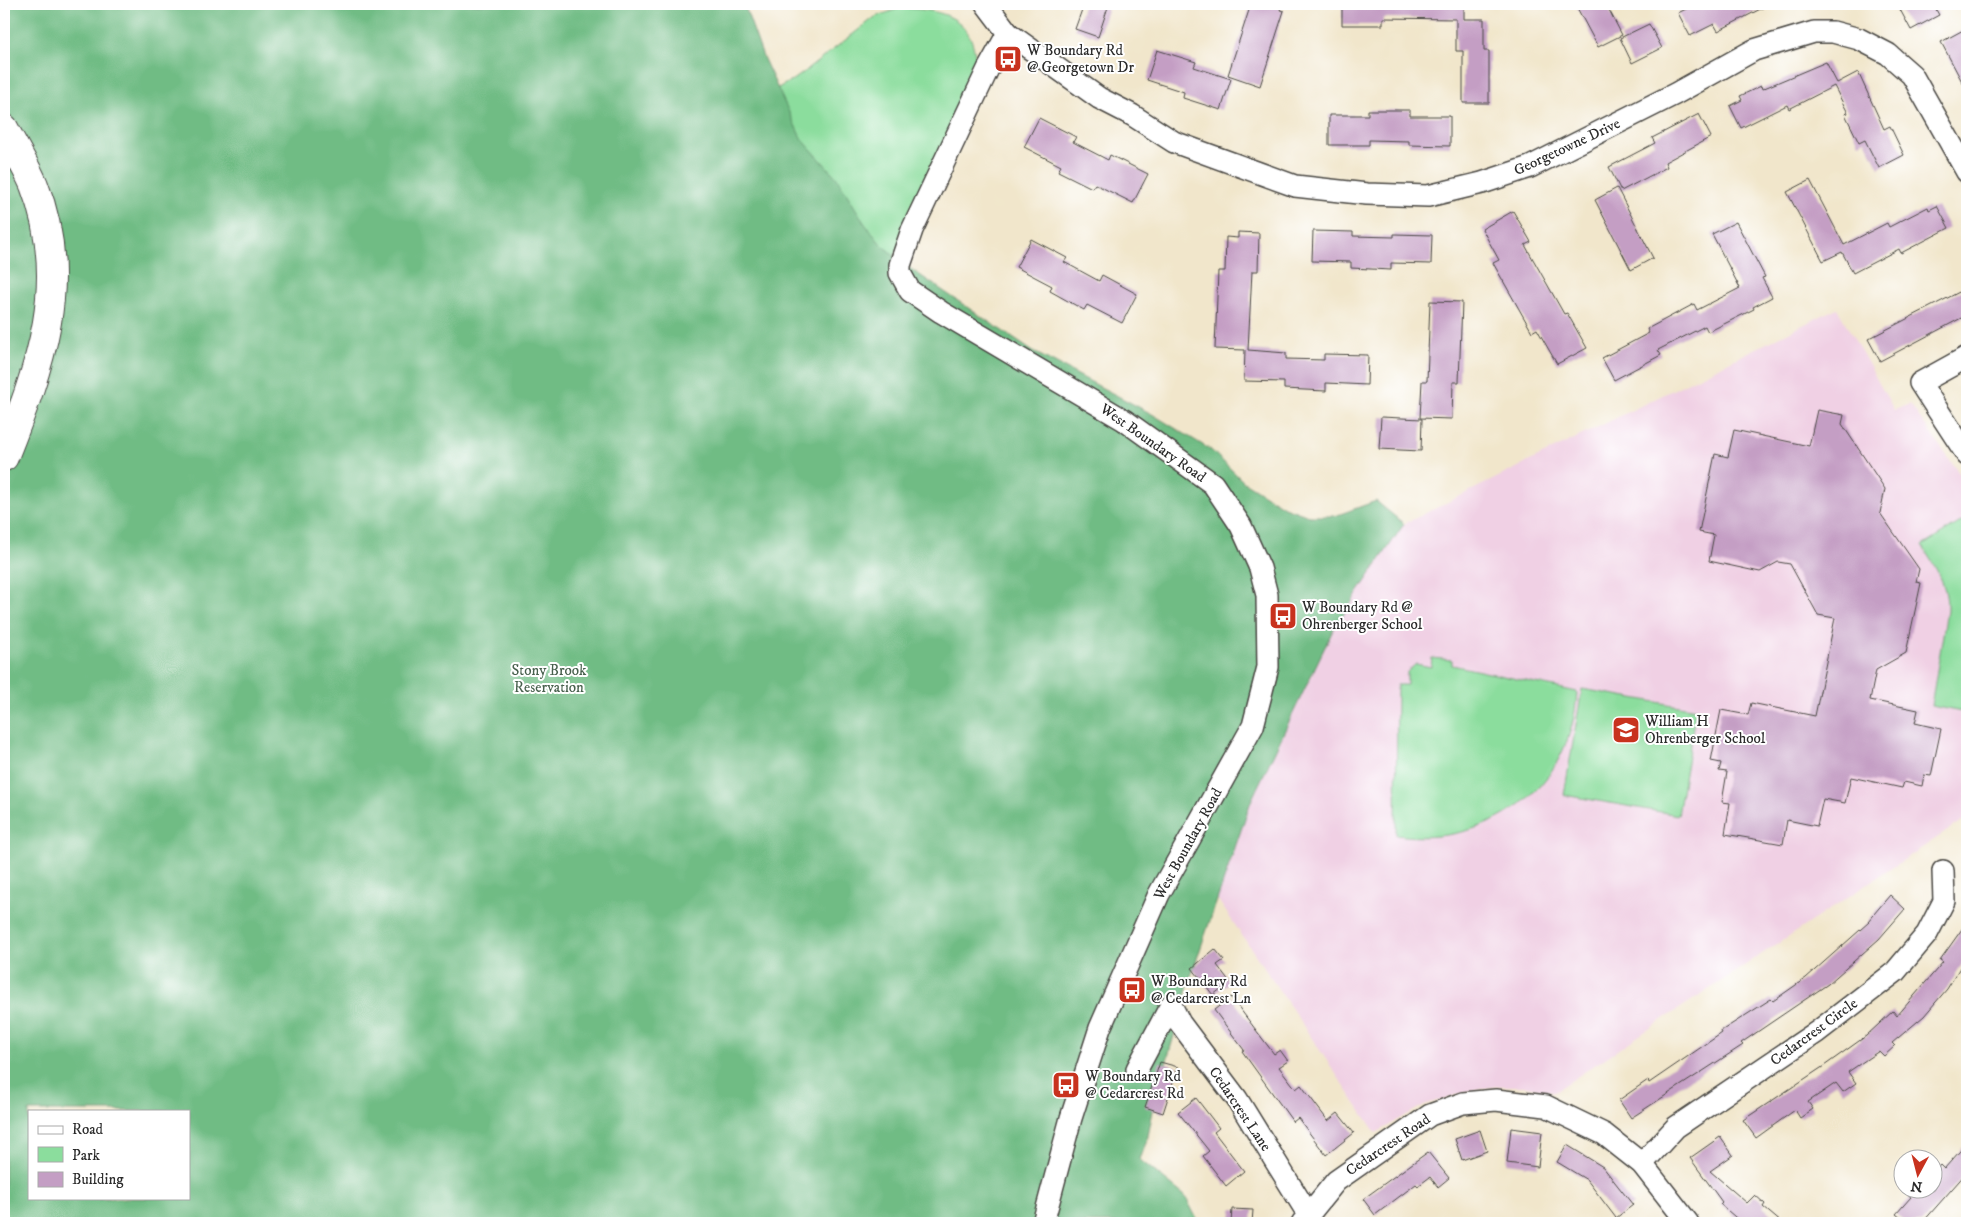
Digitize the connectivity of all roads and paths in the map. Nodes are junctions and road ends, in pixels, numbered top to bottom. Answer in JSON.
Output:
{"nodes":[{"id":1,"x":986,"y":4,"type":"edge"},
{"id":2,"x":1008,"y":33,"type":"junction"},
{"id":3,"x":4,"y":128,"type":"edge"},
{"id":4,"x":1967,"y":172,"type":"edge"},
{"id":5,"x":1967,"y":357,"type":"edge"},
{"id":6,"x":1967,"y":455,"type":"edge"},
{"id":7,"x":4,"y":457,"type":"edge"},
{"id":8,"x":1943,"y":870,"type":"dead end"},
{"id":9,"x":1138,"y":1069,"type":"dead end"},
{"id":10,"x":1642,"y":1164,"type":"junction"},
{"id":11,"x":1305,"y":1219,"type":"edge"},
{"id":12,"x":1043,"y":1223,"type":"edge"},
{"id":13,"x":1688,"y":1223,"type":"edge"}],
"edges":[{"from":1,"to":2,"type":"street","name":"Georgetowne Drive"},
{"from":2,"to":4,"type":"street","name":"Georgetowne Drive"},
{"from":2,"to":12,"type":"street","name":"West Boundary Road"},
{"from":3,"to":7,"type":"main road"},
{"from":5,"to":6,"type":"street"},
{"from":8,"to":10,"type":"street","name":"Cedarcrest Circle"},
{"from":9,"to":11,"type":"street","name":"Cedarcrest Lane"},
{"from":10,"to":11,"type":"street","name":"Cedarcrest Road"},
{"from":10,"to":13,"type":"street","name":"Cedarcrest Road"}]}
